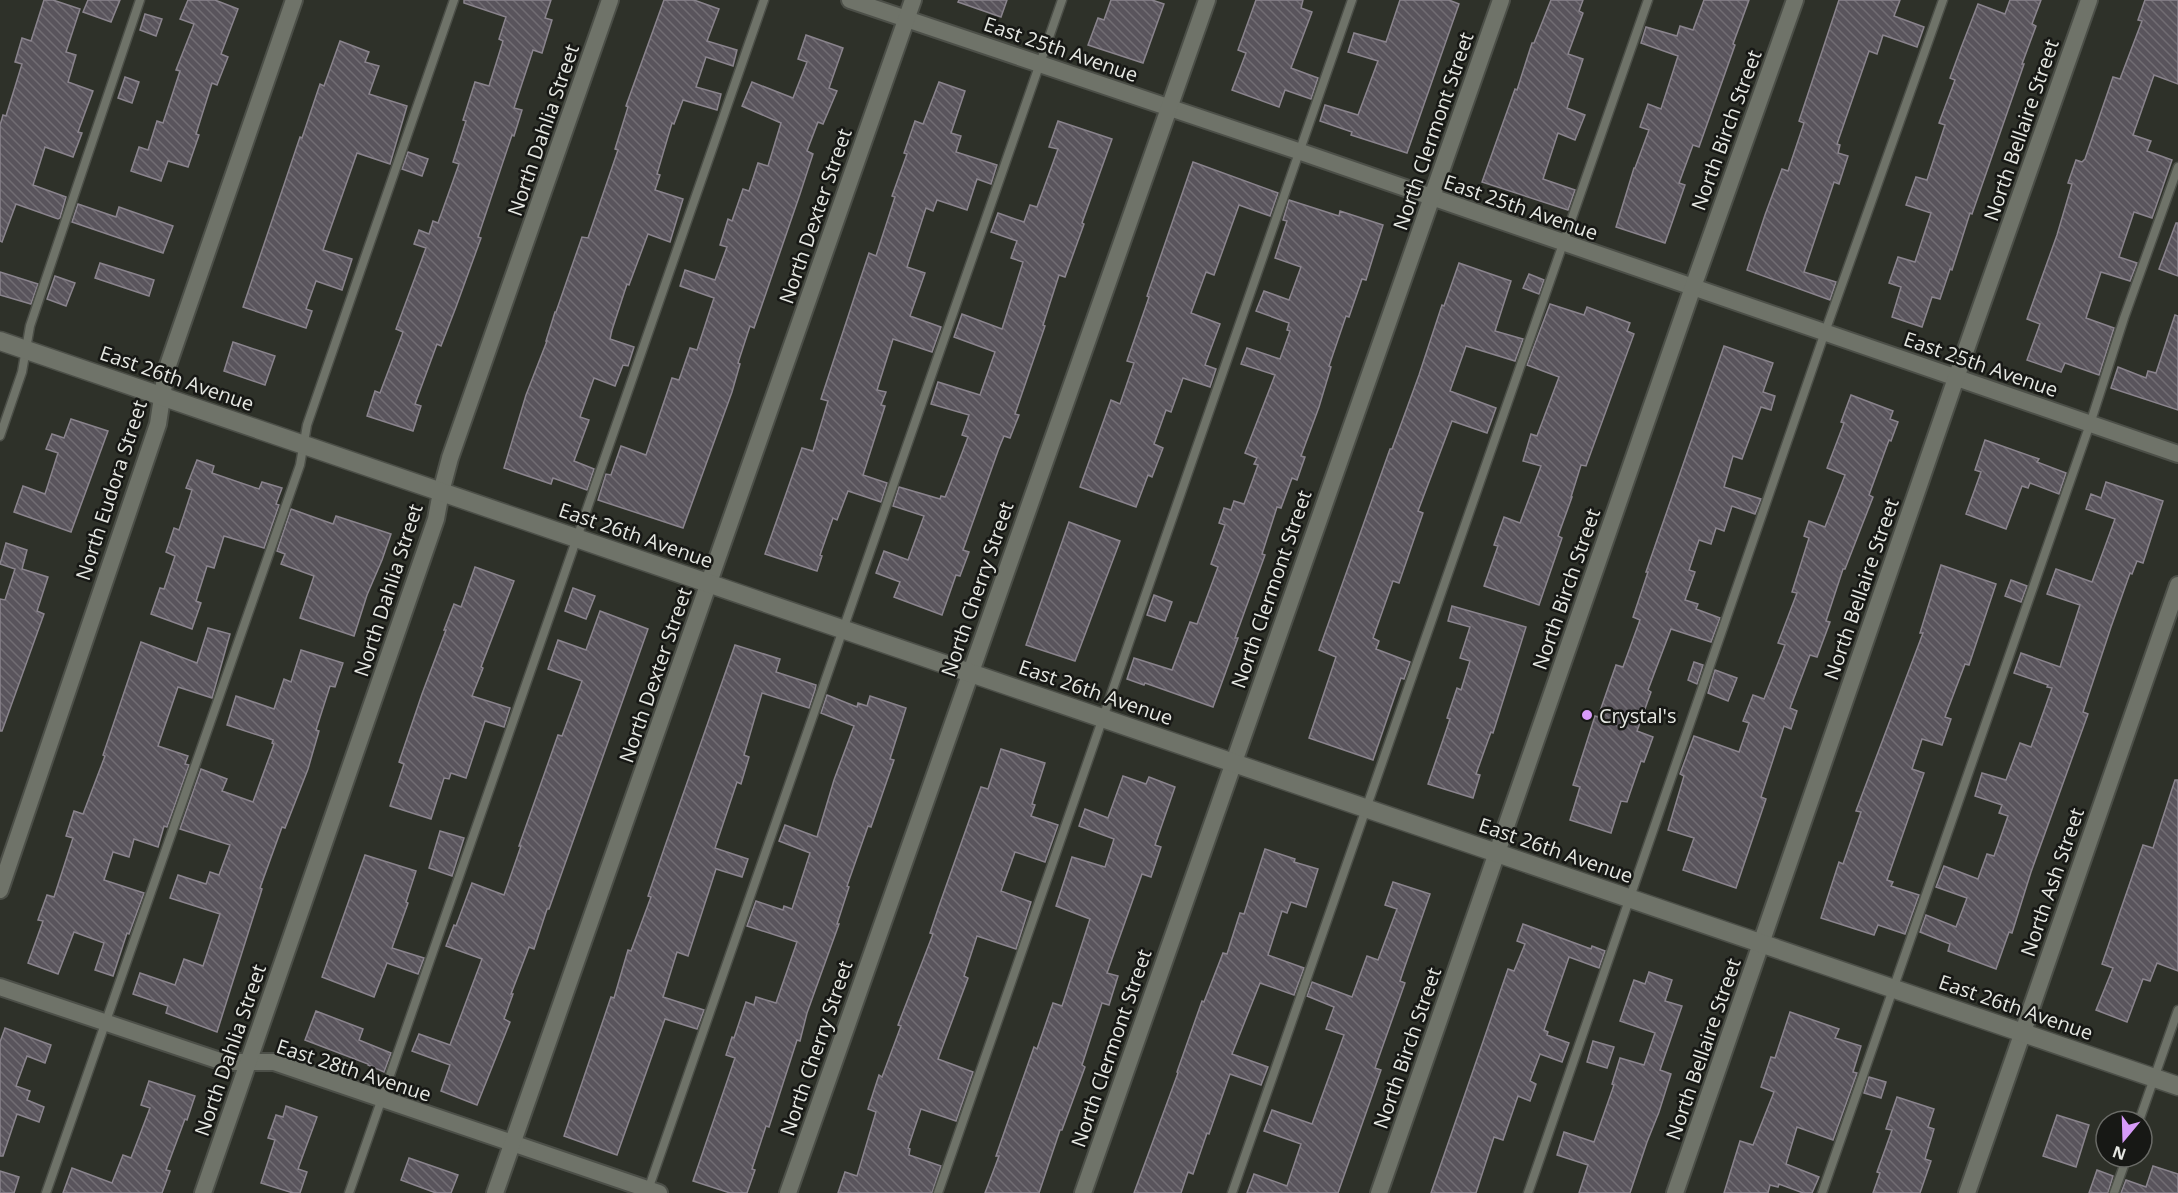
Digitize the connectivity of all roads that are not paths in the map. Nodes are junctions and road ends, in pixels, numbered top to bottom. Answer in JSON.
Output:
{"nodes":[{"id":1,"x":140,"y":0,"type":"edge"},
{"id":2,"x":294,"y":0,"type":"edge"},
{"id":3,"x":454,"y":0,"type":"edge"},
{"id":4,"x":610,"y":0,"type":"edge"},
{"id":5,"x":764,"y":0,"type":"edge"},
{"id":6,"x":850,"y":0,"type":"edge"},
{"id":7,"x":913,"y":0,"type":"edge"},
{"id":8,"x":1062,"y":0,"type":"edge"},
{"id":9,"x":1207,"y":0,"type":"edge"},
{"id":10,"x":1352,"y":0,"type":"edge"},
{"id":11,"x":1501,"y":0,"type":"edge"},
{"id":12,"x":1648,"y":0,"type":"edge"},
{"id":13,"x":1795,"y":0,"type":"edge"},
{"id":14,"x":1943,"y":0,"type":"edge"},
{"id":15,"x":2089,"y":0,"type":"edge"},
{"id":16,"x":906,"y":19,"type":"junction"},
{"id":17,"x":1039,"y":64,"type":"junction"},
{"id":18,"x":1169,"y":107,"type":"junction"},
{"id":19,"x":1298,"y":151,"type":"junction"},
{"id":20,"x":2178,"y":167,"type":"edge"},
{"id":21,"x":1431,"y":198,"type":"junction"},
{"id":22,"x":1562,"y":243,"type":"junction"},
{"id":23,"x":1693,"y":287,"type":"junction"},
{"id":24,"x":1825,"y":332,"type":"junction"},
{"id":25,"x":0,"y":341,"type":"edge"},
{"id":26,"x":25,"y":350,"type":"junction"},
{"id":27,"x":1956,"y":378,"type":"junction"},
{"id":28,"x":163,"y":397,"type":"junction"},
{"id":29,"x":2090,"y":424,"type":"junction"},
{"id":30,"x":0,"y":436,"type":"edge"},
{"id":31,"x":304,"y":445,"type":"junction"},
{"id":32,"x":2178,"y":454,"type":"edge"},
{"id":33,"x":441,"y":492,"type":"junction"},
{"id":34,"x":576,"y":538,"type":"junction"},
{"id":35,"x":709,"y":584,"type":"junction"},
{"id":36,"x":2178,"y":585,"type":"edge"},
{"id":37,"x":843,"y":630,"type":"junction"},
{"id":38,"x":970,"y":673,"type":"junction"},
{"id":39,"x":1101,"y":718,"type":"junction"},
{"id":40,"x":1233,"y":763,"type":"junction"},
{"id":41,"x":1365,"y":808,"type":"junction"},
{"id":42,"x":1498,"y":854,"type":"junction"},
{"id":43,"x":0,"y":890,"type":"edge"},
{"id":44,"x":1630,"y":899,"type":"junction"},
{"id":45,"x":1761,"y":944,"type":"junction"},
{"id":46,"x":0,"y":987,"type":"edge"},
{"id":47,"x":1892,"y":989,"type":"junction"},
{"id":48,"x":2178,"y":1010,"type":"edge"},
{"id":49,"x":105,"y":1024,"type":"junction"},
{"id":50,"x":2022,"y":1033,"type":"junction"},
{"id":51,"x":248,"y":1061,"type":"junction"},
{"id":52,"x":2154,"y":1078,"type":"junction"},
{"id":53,"x":2178,"y":1086,"type":"edge"},
{"id":54,"x":381,"y":1100,"type":"junction"},
{"id":55,"x":2143,"y":1109,"type":"edge"},
{"id":56,"x":512,"y":1144,"type":"junction"},
{"id":57,"x":2123,"y":1169,"type":"edge"},
{"id":58,"x":651,"y":1192,"type":"edge"},
{"id":59,"x":46,"y":1193,"type":"edge"},
{"id":60,"x":203,"y":1193,"type":"edge"},
{"id":61,"x":349,"y":1193,"type":"edge"},
{"id":62,"x":495,"y":1193,"type":"edge"},
{"id":63,"x":788,"y":1193,"type":"edge"},
{"id":64,"x":938,"y":1193,"type":"edge"},
{"id":65,"x":1083,"y":1193,"type":"edge"},
{"id":66,"x":1232,"y":1193,"type":"edge"},
{"id":67,"x":1379,"y":1193,"type":"edge"},
{"id":68,"x":1528,"y":1193,"type":"edge"},
{"id":69,"x":1675,"y":1193,"type":"edge"},
{"id":70,"x":1822,"y":1193,"type":"edge"},
{"id":71,"x":1967,"y":1193,"type":"edge"},
{"id":72,"x":2114,"y":1193,"type":"edge"}],
"edges":[{"from":1,"to":26,"type":"lane"},
{"from":2,"to":28,"type":"street","name":"North Eudora Street"},
{"from":3,"to":31,"type":"lane"},
{"from":4,"to":33,"type":"street","name":"North Dahlia Street"},
{"from":5,"to":34,"type":"lane"},
{"from":6,"to":16,"type":"street","name":"East 25th Avenue"},
{"from":7,"to":16,"type":"street","name":"North Dexter Street"},
{"from":8,"to":17,"type":"lane"},
{"from":9,"to":18,"type":"street","name":"North Cherry Street"},
{"from":10,"to":19,"type":"lane"},
{"from":11,"to":21,"type":"street","name":"North Clermont Street"},
{"from":12,"to":22,"type":"lane"},
{"from":13,"to":23,"type":"street","name":"North Birch Street"},
{"from":14,"to":24,"type":"lane"},
{"from":15,"to":27,"type":"street","name":"North Bellaire Street"},
{"from":16,"to":17,"type":"street","name":"East 25th Avenue"},
{"from":16,"to":35,"type":"street","name":"North Dexter Street"},
{"from":17,"to":18,"type":"street","name":"East 25th Avenue"},
{"from":17,"to":37,"type":"lane"},
{"from":18,"to":19,"type":"street","name":"East 25th Avenue"},
{"from":18,"to":38,"type":"street","name":"North Cherry Street"},
{"from":19,"to":21,"type":"street","name":"East 25th Avenue"},
{"from":19,"to":39,"type":"lane"},
{"from":20,"to":29,"type":"lane"},
{"from":21,"to":22,"type":"street","name":"East 25th Avenue"},
{"from":21,"to":40,"type":"street","name":"North Clermont Street"},
{"from":22,"to":23,"type":"street","name":"East 25th Avenue"},
{"from":22,"to":41,"type":"lane"},
{"from":23,"to":24,"type":"street","name":"East 25th Avenue"},
{"from":23,"to":42,"type":"street","name":"North Birch Street"},
{"from":24,"to":27,"type":"street","name":"East 25th Avenue"},
{"from":24,"to":44,"type":"lane"},
{"from":25,"to":26,"type":"street","name":"East 26th Avenue"},
{"from":26,"to":28,"type":"street","name":"East 26th Avenue"},
{"from":26,"to":30,"type":"lane"},
{"from":27,"to":29,"type":"street","name":"East 25th Avenue"},
{"from":27,"to":45,"type":"street","name":"North Bellaire Street"},
{"from":28,"to":31,"type":"street","name":"East 26th Avenue"},
{"from":28,"to":43,"type":"street","name":"North Eudora Street"},
{"from":29,"to":32,"type":"street","name":"East 25th Avenue"},
{"from":29,"to":47,"type":"lane"},
{"from":31,"to":33,"type":"street","name":"East 26th Avenue"},
{"from":31,"to":49,"type":"lane"},
{"from":33,"to":34,"type":"street","name":"East 26th Avenue"},
{"from":33,"to":51,"type":"street","name":"North Dahlia Street"},
{"from":34,"to":35,"type":"street","name":"East 26th Avenue"},
{"from":34,"to":54,"type":"lane"},
{"from":35,"to":37,"type":"street","name":"East 26th Avenue"},
{"from":35,"to":56,"type":"street","name":"North Dexter Street"},
{"from":36,"to":50,"type":"street","name":"North Ash Street"},
{"from":37,"to":38,"type":"street","name":"East 26th Avenue"},
{"from":37,"to":58,"type":"lane"},
{"from":38,"to":39,"type":"street","name":"East 26th Avenue"},
{"from":38,"to":63,"type":"street","name":"North Cherry Street"},
{"from":39,"to":40,"type":"street","name":"East 26th Avenue"},
{"from":39,"to":64,"type":"lane"},
{"from":40,"to":41,"type":"street","name":"East 26th Avenue"},
{"from":40,"to":65,"type":"street","name":"North Clermont Street"},
{"from":41,"to":42,"type":"street","name":"East 26th Avenue"},
{"from":41,"to":66,"type":"lane"},
{"from":42,"to":44,"type":"street","name":"East 26th Avenue"},
{"from":42,"to":67,"type":"street","name":"North Birch Street"},
{"from":44,"to":45,"type":"street","name":"East 26th Avenue"},
{"from":44,"to":68,"type":"lane"},
{"from":45,"to":47,"type":"street","name":"East 26th Avenue"},
{"from":45,"to":69,"type":"street","name":"North Bellaire Street"},
{"from":46,"to":49,"type":"street","name":"East 28th Avenue"},
{"from":47,"to":50,"type":"street","name":"East 26th Avenue"},
{"from":47,"to":70,"type":"lane"},
{"from":48,"to":52,"type":"lane"},
{"from":49,"to":51,"type":"street","name":"East 28th Avenue"},
{"from":49,"to":59,"type":"lane"},
{"from":50,"to":52,"type":"street","name":"East 26th Avenue"},
{"from":50,"to":71,"type":"street","name":"North Ash Street"},
{"from":51,"to":54,"type":"street","name":"East 28th Avenue"},
{"from":51,"to":60,"type":"street","name":"North Dahlia Street"},
{"from":52,"to":53,"type":"street","name":"East 26th Avenue"},
{"from":52,"to":55,"type":"lane"},
{"from":54,"to":56,"type":"street","name":"East 28th Avenue"},
{"from":54,"to":61,"type":"lane"},
{"from":56,"to":58,"type":"street","name":"East 28th Avenue"},
{"from":56,"to":62,"type":"street","name":"North Dexter Street"},
{"from":57,"to":72,"type":"lane"}]}
